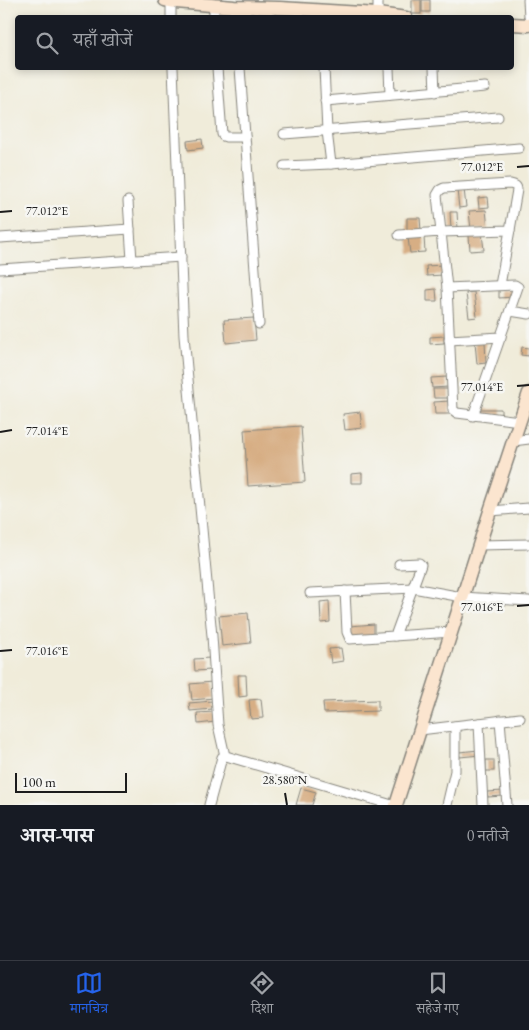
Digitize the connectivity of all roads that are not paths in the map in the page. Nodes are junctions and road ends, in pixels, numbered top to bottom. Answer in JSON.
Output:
{"nodes":[{"id":1,"x":169,"y":0,"type":"edge"},
{"id":2,"x":378,"y":0,"type":"edge"},
{"id":3,"x":528,"y":0,"type":"edge"},
{"id":4,"x":292,"y":4,"type":"edge"},
{"id":5,"x":209,"y":7,"type":"edge"},
{"id":6,"x":239,"y":8,"type":"edge"},
{"id":7,"x":324,"y":10,"type":"edge"},
{"id":8,"x":171,"y":15,"type":"edge"},
{"id":9,"x":374,"y":15,"type":"edge"},
{"id":10,"x":384,"y":15,"type":"edge"},
{"id":11,"x":529,"y":16,"type":"edge"},
{"id":12,"x":514,"y":24,"type":"edge"},
{"id":13,"x":529,"y":25,"type":"edge"},
{"id":14,"x":173,"y":70,"type":"edge"},
{"id":15,"x":217,"y":70,"type":"edge"},
{"id":16,"x":240,"y":70,"type":"edge"},
{"id":17,"x":324,"y":70,"type":"edge"},
{"id":18,"x":389,"y":70,"type":"edge"},
{"id":19,"x":434,"y":70,"type":"edge"},
{"id":20,"x":485,"y":87,"type":"dead end"},
{"id":21,"x":435,"y":92,"type":"junction"},
{"id":22,"x":390,"y":95,"type":"junction"},
{"id":23,"x":325,"y":101,"type":"junction"},
{"id":24,"x":498,"y":117,"type":"dead end"},
{"id":25,"x":327,"y":131,"type":"junction"},
{"id":26,"x":284,"y":134,"type":"dead end"},
{"id":27,"x":245,"y":137,"type":"junction"},
{"id":28,"x":519,"y":148,"type":"dead end"},
{"id":29,"x":331,"y":164,"type":"junction"},
{"id":30,"x":284,"y":166,"type":"dead end"},
{"id":31,"x":128,"y":201,"type":"dead end"},
{"id":32,"x":130,"y":229,"type":"junction"},
{"id":33,"x":510,"y":230,"type":"junction"},
{"id":34,"x":441,"y":232,"type":"junction"},
{"id":35,"x":399,"y":235,"type":"dead end"},
{"id":36,"x":0,"y":238,"type":"edge"},
{"id":37,"x":181,"y":257,"type":"junction"},
{"id":38,"x":132,"y":260,"type":"junction"},
{"id":39,"x":0,"y":269,"type":"edge"},
{"id":40,"x":500,"y":285,"type":"junction"},
{"id":41,"x":447,"y":288,"type":"junction"},
{"id":42,"x":510,"y":311,"type":"junction"},
{"id":43,"x":529,"y":314,"type":"edge"},
{"id":44,"x":260,"y":324,"type":"dead end"},
{"id":45,"x":501,"y":337,"type":"junction"},
{"id":46,"x":449,"y":340,"type":"junction"},
{"id":47,"x":529,"y":393,"type":"edge"},
{"id":48,"x":473,"y":416,"type":"junction"},
{"id":49,"x":520,"y":421,"type":"junction"},
{"id":50,"x":529,"y":439,"type":"edge"},
{"id":51,"x":513,"y":441,"type":"junction"},
{"id":52,"x":529,"y":508,"type":"edge"},
{"id":53,"x":490,"y":511,"type":"junction"},
{"id":54,"x":529,"y":544,"type":"edge"},
{"id":55,"x":479,"y":545,"type":"junction"},
{"id":56,"x":398,"y":564,"type":"dead end"},
{"id":57,"x":413,"y":588,"type":"junction"},
{"id":58,"x":345,"y":591,"type":"junction"},
{"id":59,"x":310,"y":593,"type":"dead end"},
{"id":60,"x":462,"y":598,"type":"junction"},
{"id":61,"x":529,"y":601,"type":"edge"},
{"id":62,"x":452,"y":632,"type":"junction"},
{"id":63,"x":396,"y":636,"type":"junction"},
{"id":64,"x":520,"y":718,"type":"dead end"},
{"id":65,"x":500,"y":720,"type":"junction"},
{"id":66,"x":479,"y":723,"type":"junction"},
{"id":67,"x":455,"y":726,"type":"junction"},
{"id":68,"x":420,"y":730,"type":"junction"},
{"id":69,"x":225,"y":756,"type":"junction"},
{"id":70,"x":208,"y":805,"type":"edge"},
{"id":71,"x":392,"y":805,"type":"edge"},
{"id":72,"x":396,"y":805,"type":"edge"},
{"id":73,"x":447,"y":805,"type":"edge"},
{"id":74,"x":483,"y":805,"type":"edge"},
{"id":75,"x":507,"y":805,"type":"edge"}],
"edges":[{"from":1,"to":5,"type":"street"},
{"from":1,"to":8,"type":"street"},
{"from":2,"to":10,"type":"street"},
{"from":3,"to":11,"type":"street"},
{"from":4,"to":6,"type":"street"},
{"from":4,"to":7,"type":"street"},
{"from":5,"to":6,"type":"street"},
{"from":7,"to":9,"type":"street"},
{"from":12,"to":13,"type":"street"},
{"from":14,"to":37,"type":"street"},
{"from":15,"to":27,"type":"street"},
{"from":16,"to":27,"type":"street"},
{"from":17,"to":23,"type":"street"},
{"from":18,"to":22,"type":"street"},
{"from":19,"to":21,"type":"street"},
{"from":20,"to":21,"type":"street"},
{"from":21,"to":22,"type":"street"},
{"from":22,"to":23,"type":"street"},
{"from":23,"to":25,"type":"street"},
{"from":24,"to":25,"type":"street"},
{"from":25,"to":26,"type":"street"},
{"from":25,"to":29,"type":"street"},
{"from":27,"to":44,"type":"street"},
{"from":28,"to":29,"type":"street"},
{"from":29,"to":30,"type":"street"},
{"from":31,"to":32,"type":"street"},
{"from":32,"to":36,"type":"street"},
{"from":32,"to":38,"type":"street"},
{"from":33,"to":34,"type":"street"},
{"from":33,"to":34,"type":"street"},
{"from":33,"to":40,"type":"street"},
{"from":34,"to":35,"type":"street"},
{"from":34,"to":41,"type":"street"},
{"from":37,"to":38,"type":"street"},
{"from":37,"to":69,"type":"street"},
{"from":38,"to":39,"type":"street"},
{"from":40,"to":41,"type":"street"},
{"from":40,"to":42,"type":"street"},
{"from":41,"to":46,"type":"street"},
{"from":42,"to":43,"type":"street"},
{"from":42,"to":45,"type":"street"},
{"from":45,"to":46,"type":"street"},
{"from":45,"to":48,"type":"street"},
{"from":46,"to":48,"type":"street"},
{"from":47,"to":49,"type":"street"},
{"from":48,"to":49,"type":"street"},
{"from":49,"to":51,"type":"street"},
{"from":50,"to":51,"type":"street"},
{"from":51,"to":53,"type":"street"},
{"from":52,"to":53,"type":"street"},
{"from":53,"to":55,"type":"street"},
{"from":54,"to":55,"type":"street"},
{"from":55,"to":60,"type":"street"},
{"from":56,"to":57,"type":"street"},
{"from":57,"to":58,"type":"street"},
{"from":57,"to":60,"type":"street"},
{"from":57,"to":63,"type":"street"},
{"from":58,"to":59,"type":"street"},
{"from":58,"to":63,"type":"street"},
{"from":60,"to":61,"type":"street"},
{"from":60,"to":62,"type":"street"},
{"from":62,"to":63,"type":"street"},
{"from":62,"to":68,"type":"street"},
{"from":64,"to":65,"type":"street"},
{"from":65,"to":66,"type":"street"},
{"from":65,"to":75,"type":"street"},
{"from":66,"to":67,"type":"street"},
{"from":66,"to":74,"type":"street"},
{"from":67,"to":68,"type":"street"},
{"from":67,"to":73,"type":"street"},
{"from":68,"to":72,"type":"street"},
{"from":69,"to":70,"type":"street"},
{"from":69,"to":71,"type":"street"}]}
